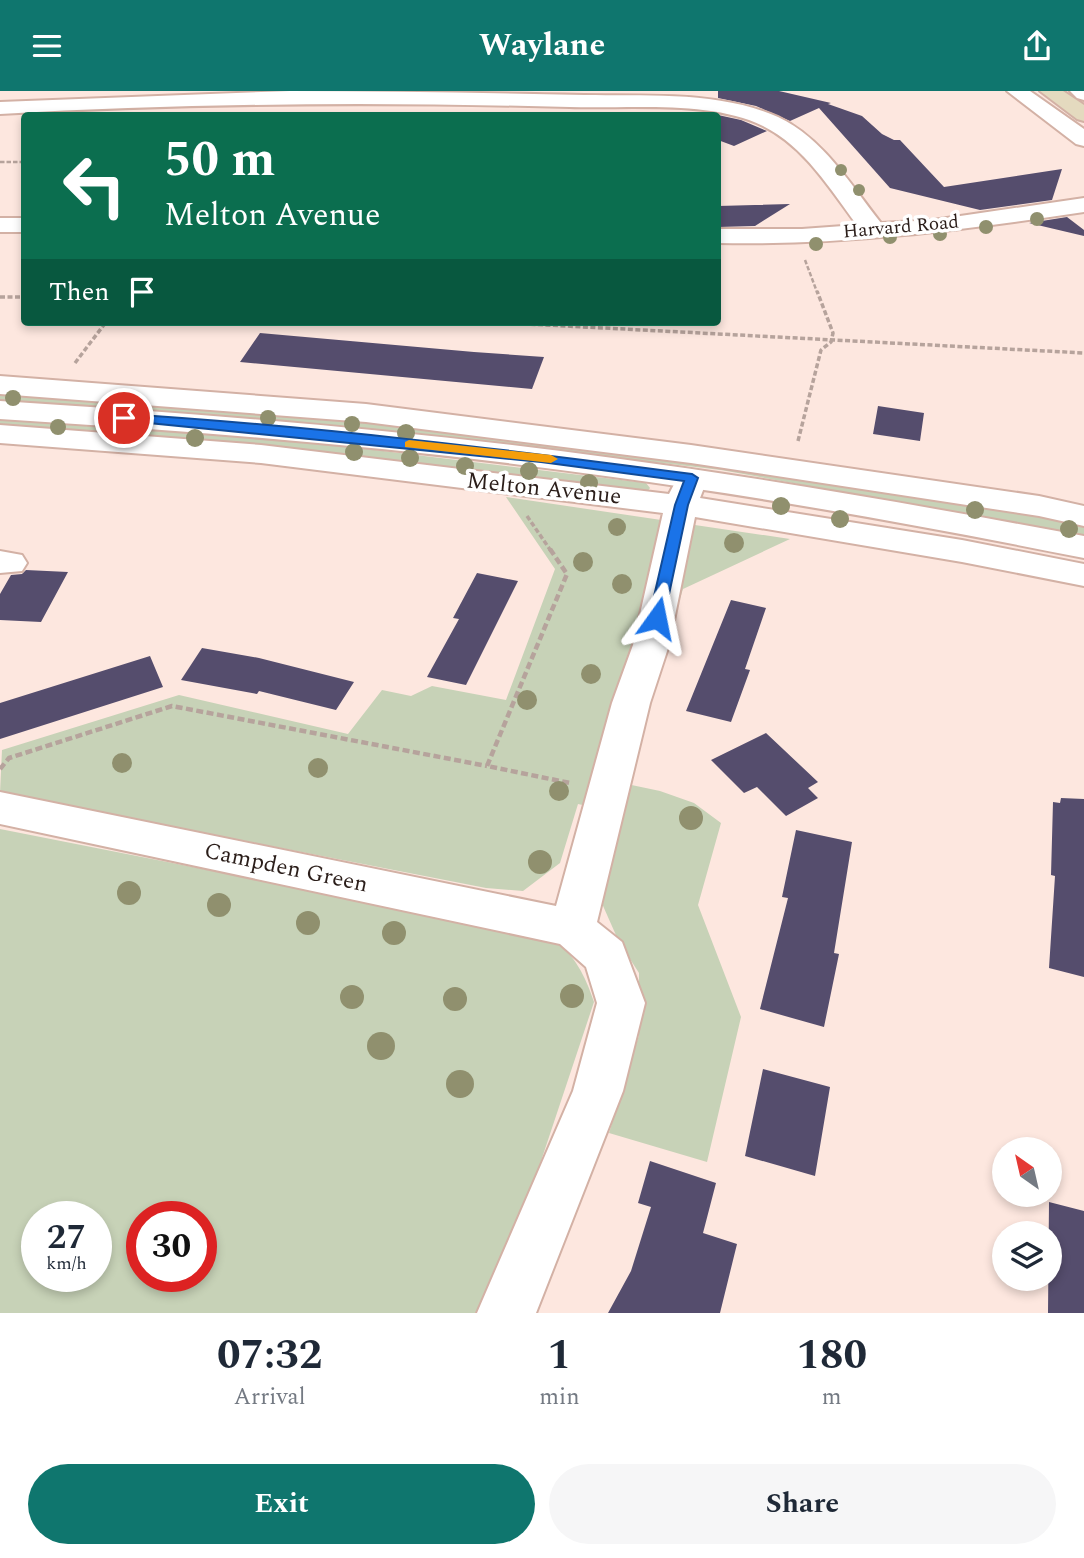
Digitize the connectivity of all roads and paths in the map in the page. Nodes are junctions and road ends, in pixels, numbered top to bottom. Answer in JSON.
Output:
{"nodes":[{"id":1,"x":1017,"y":91,"type":"edge"},
{"id":2,"x":1051,"y":91,"type":"edge"},
{"id":3,"x":0,"y":108,"type":"edge"},
{"id":4,"x":1084,"y":115,"type":"edge"},
{"id":5,"x":1084,"y":139,"type":"edge"},
{"id":6,"x":0,"y":162,"type":"edge"},
{"id":7,"x":21,"y":162,"type":"edge"},
{"id":8,"x":1084,"y":205,"type":"edge"},
{"id":9,"x":0,"y":225,"type":"edge"},
{"id":10,"x":21,"y":225,"type":"edge"},
{"id":11,"x":874,"y":231,"type":"junction"},
{"id":12,"x":721,"y":236,"type":"edge"},
{"id":13,"x":797,"y":236,"type":"junction"},
{"id":14,"x":0,"y":297,"type":"edge"},
{"id":15,"x":21,"y":297,"type":"edge"},
{"id":16,"x":103,"y":326,"type":"edge"},
{"id":17,"x":572,"y":326,"type":"edge"},
{"id":18,"x":831,"y":342,"type":"junction"},
{"id":19,"x":1084,"y":353,"type":"edge"},
{"id":20,"x":0,"y":386,"type":"edge"},
{"id":21,"x":55,"y":390,"type":"junction"},
{"id":22,"x":0,"y":410,"type":"edge"},
{"id":23,"x":0,"y":435,"type":"edge"},
{"id":24,"x":790,"y":469,"type":"junction"},
{"id":25,"x":507,"y":486,"type":"junction"},
{"id":26,"x":687,"y":491,"type":"junction"},
{"id":27,"x":1084,"y":516,"type":"edge"},
{"id":28,"x":1084,"y":547,"type":"edge"},
{"id":29,"x":1084,"y":575,"type":"edge"},
{"id":30,"x":488,"y":766,"type":"junction"},
{"id":31,"x":0,"y":769,"type":"edge"},
{"id":32,"x":609,"y":791,"type":"junction"},
{"id":33,"x":0,"y":808,"type":"edge"},
{"id":34,"x":573,"y":927,"type":"junction"},
{"id":35,"x":505,"y":1313,"type":"edge"}],
"edges":[{"from":1,"to":5,"type":"street"},
{"from":2,"to":4,"type":"main road"},
{"from":3,"to":11,"type":"street"},
{"from":6,"to":7,"type":"path"},
{"from":8,"to":11,"type":"street","name":"Harvard Road"},
{"from":9,"to":10,"type":"street"},
{"from":11,"to":13,"type":"street","name":"Harvard Road"},
{"from":12,"to":13,"type":"street","name":"Harvard Road"},
{"from":13,"to":18,"type":"path"},
{"from":14,"to":15,"type":"path"},
{"from":16,"to":21,"type":"path"},
{"from":17,"to":18,"type":"path"},
{"from":18,"to":19,"type":"path"},
{"from":18,"to":24,"type":"path"},
{"from":20,"to":21,"type":"street"},
{"from":21,"to":24,"type":"street"},
{"from":22,"to":26,"type":"street","name":"Melton Avenue"},
{"from":23,"to":25,"type":"street","name":"Melton Avenue"},
{"from":24,"to":27,"type":"street"},
{"from":25,"to":26,"type":"street","name":"Melton Avenue"},
{"from":25,"to":30,"type":"path"},
{"from":26,"to":28,"type":"street","name":"Melton Avenue"},
{"from":26,"to":29,"type":"street","name":"Melton Avenue"},
{"from":26,"to":32,"type":"street"},
{"from":30,"to":31,"type":"path"},
{"from":30,"to":32,"type":"path"},
{"from":32,"to":34,"type":"street"},
{"from":33,"to":34,"type":"street","name":"Campden Green"},
{"from":34,"to":35,"type":"street","name":"Campden Green"}]}
